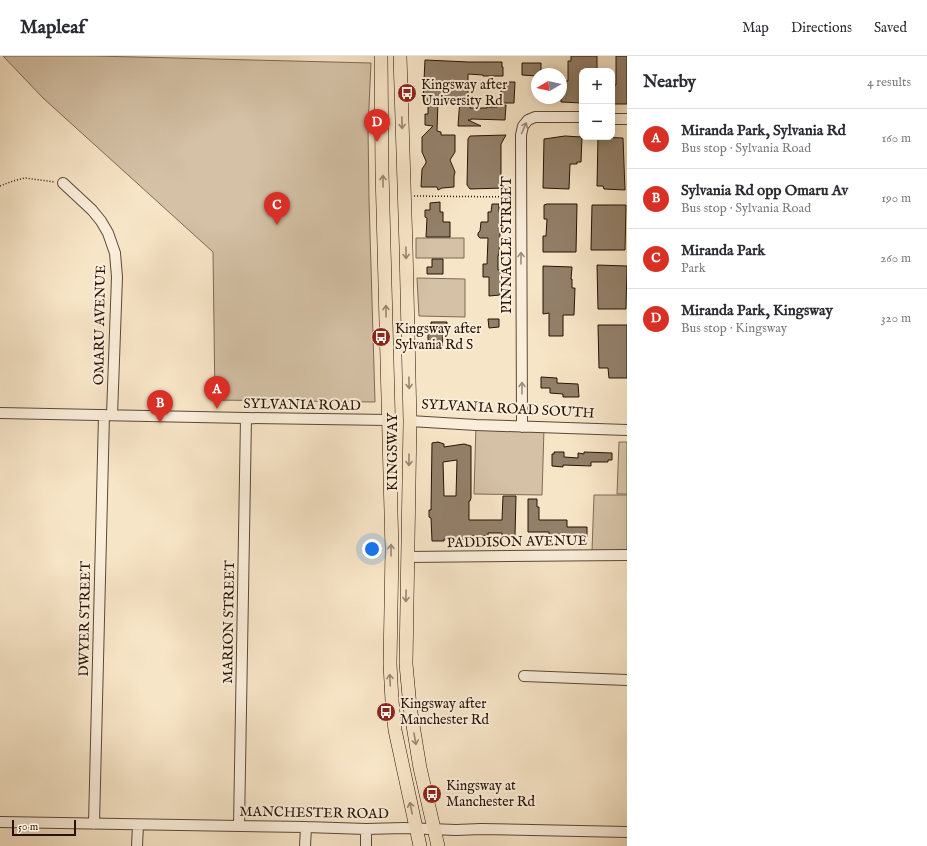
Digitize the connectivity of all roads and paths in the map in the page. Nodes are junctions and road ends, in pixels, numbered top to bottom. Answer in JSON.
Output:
{"nodes":[{"id":1,"x":381,"y":56,"type":"edge"},
{"id":2,"x":400,"y":56,"type":"edge"},
{"id":3,"x":579,"y":117,"type":"edge"},
{"id":4,"x":627,"y":119,"type":"edge"},
{"id":5,"x":615,"y":120,"type":"edge"},
{"id":6,"x":63,"y":183,"type":"joint"},
{"id":7,"x":0,"y":186,"type":"edge"},
{"id":8,"x":414,"y":196,"type":"dead end"},
{"id":9,"x":521,"y":197,"type":"junction"},
{"id":10,"x":0,"y":413,"type":"edge"},
{"id":11,"x":108,"y":415,"type":"junction"},
{"id":12,"x":246,"y":418,"type":"junction"},
{"id":13,"x":388,"y":420,"type":"junction"},
{"id":14,"x":410,"y":421,"type":"junction"},
{"id":15,"x":522,"y":427,"type":"junction"},
{"id":16,"x":627,"y":430,"type":"edge"},
{"id":17,"x":627,"y":555,"type":"edge"},
{"id":18,"x":407,"y":557,"type":"junction"},
{"id":19,"x":524,"y":676,"type":"dead end"},
{"id":20,"x":627,"y":680,"type":"edge"},
{"id":21,"x":0,"y":822,"type":"edge"},
{"id":22,"x":94,"y":824,"type":"junction"},
{"id":23,"x":138,"y":825,"type":"junction"},
{"id":24,"x":239,"y":826,"type":"junction"},
{"id":25,"x":306,"y":827,"type":"junction"},
{"id":26,"x":366,"y":829,"type":"junction"},
{"id":27,"x":416,"y":829,"type":"junction"},
{"id":28,"x":434,"y":829,"type":"junction"},
{"id":29,"x":627,"y":832,"type":"edge"},
{"id":30,"x":137,"y":846,"type":"edge"},
{"id":31,"x":305,"y":846,"type":"edge"},
{"id":32,"x":366,"y":846,"type":"edge"},
{"id":33,"x":420,"y":846,"type":"edge"},
{"id":34,"x":438,"y":846,"type":"edge"}],
"edges":[{"from":13,"to":1,"type":"main road","name":"KINGSWAY","one_way":true},
{"from":2,"to":14,"type":"main road","name":"KINGSWAY","one_way":true},
{"from":9,"to":3,"type":"street","name":"PINNACLE STREET","one_way":true},
{"from":4,"to":5,"type":"street"},
{"from":6,"to":7,"type":"path"},
{"from":6,"to":11,"type":"street","name":"OMARU AVENUE"},
{"from":8,"to":9,"type":"path"},
{"from":15,"to":9,"type":"street","name":"PINNACLE STREET","one_way":true},
{"from":10,"to":11,"type":"street","name":"SYLVANIA ROAD"},
{"from":11,"to":12,"type":"street","name":"SYLVANIA ROAD"},
{"from":11,"to":22,"type":"street","name":"DWYER STREET"},
{"from":12,"to":13,"type":"street","name":"SYLVANIA ROAD"},
{"from":12,"to":24,"type":"street","name":"MARION STREET"},
{"from":13,"to":14,"type":"main road","name":"SYLVANIA ROAD SOUTH"},
{"from":27,"to":13,"type":"main road","name":"KINGSWAY","one_way":true},
{"from":14,"to":15,"type":"street","name":"SYLVANIA ROAD SOUTH"},
{"from":14,"to":18,"type":"main road","name":"KINGSWAY","one_way":true},
{"from":15,"to":16,"type":"street","name":"SYLVANIA ROAD SOUTH"},
{"from":17,"to":18,"type":"street","name":"PADDISON AVENUE"},
{"from":18,"to":28,"type":"main road","name":"KINGSWAY","one_way":true},
{"from":19,"to":20,"type":"street"},
{"from":21,"to":22,"type":"street","name":"MANCHESTER ROAD"},
{"from":22,"to":23,"type":"street","name":"MANCHESTER ROAD"},
{"from":23,"to":24,"type":"street","name":"MANCHESTER ROAD"},
{"from":23,"to":30,"type":"street"},
{"from":24,"to":25,"type":"street","name":"MANCHESTER ROAD"},
{"from":25,"to":26,"type":"street","name":"MANCHESTER ROAD"},
{"from":25,"to":31,"type":"street"},
{"from":26,"to":27,"type":"street","name":"MANCHESTER ROAD"},
{"from":26,"to":32,"type":"street"},
{"from":27,"to":28,"type":"street","name":"MANCHESTER ROAD"},
{"from":27,"to":33,"type":"main road","name":"KINGSWAY"},
{"from":28,"to":29,"type":"street","name":"MANCHESTER ROAD"},
{"from":28,"to":34,"type":"main road","name":"KINGSWAY"}]}
